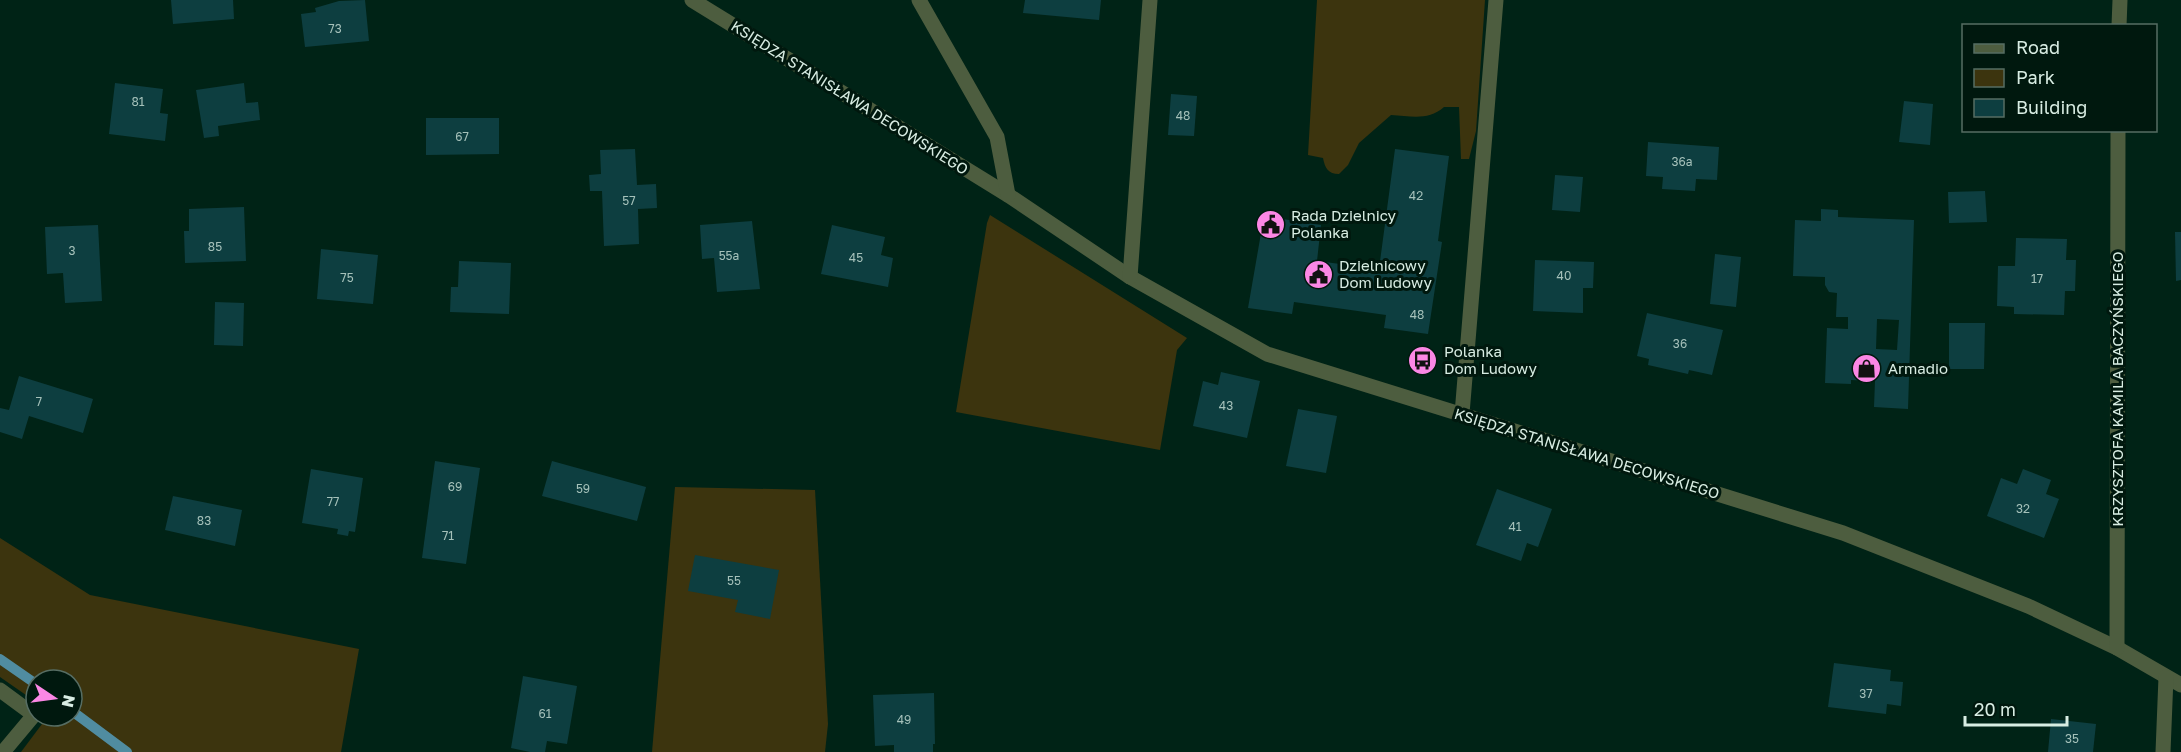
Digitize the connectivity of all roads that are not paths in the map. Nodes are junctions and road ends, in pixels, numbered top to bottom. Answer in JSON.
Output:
{"nodes":[{"id":1,"x":692,"y":0,"type":"edge"},
{"id":2,"x":919,"y":0,"type":"edge"},
{"id":3,"x":1150,"y":0,"type":"edge"},
{"id":4,"x":1496,"y":0,"type":"edge"},
{"id":5,"x":2120,"y":0,"type":"edge"},
{"id":6,"x":2119,"y":24,"type":"edge"},
{"id":7,"x":2118,"y":132,"type":"edge"},
{"id":8,"x":1008,"y":195,"type":"junction"},
{"id":9,"x":1130,"y":277,"type":"junction"},
{"id":10,"x":1462,"y":414,"type":"junction"},
{"id":11,"x":2117,"y":648,"type":"junction"},
{"id":12,"x":2166,"y":677,"type":"junction"},
{"id":13,"x":2181,"y":685,"type":"edge"},
{"id":14,"x":0,"y":690,"type":"edge"},
{"id":15,"x":3,"y":752,"type":"edge"},
{"id":16,"x":2163,"y":752,"type":"edge"}],
"edges":[{"from":1,"to":8,"type":"street","name":"KSIĘDZA STANISŁAWA DECOWSKIEGO"},
{"from":2,"to":8,"type":"street"},
{"from":3,"to":9,"type":"street"},
{"from":4,"to":10,"type":"street"},
{"from":5,"to":6,"type":"street"},
{"from":7,"to":11,"type":"street","name":"KRZYSZTOFA KAMILA BACZYŃSKIEGO"},
{"from":8,"to":9,"type":"street","name":"KSIĘDZA STANISŁAWA DECOWSKIEGO"},
{"from":9,"to":10,"type":"street","name":"KSIĘDZA STANISŁAWA DECOWSKIEGO"},
{"from":10,"to":11,"type":"street","name":"KSIĘDZA STANISŁAWA DECOWSKIEGO"},
{"from":11,"to":12,"type":"street","name":"KSIĘDZA STANISŁAWA DECOWSKIEGO"},
{"from":12,"to":13,"type":"street","name":"KSIĘDZA STANISŁAWA DECOWSKIEGO"},
{"from":12,"to":16,"type":"street"},
{"from":14,"to":15,"type":"street"}]}
